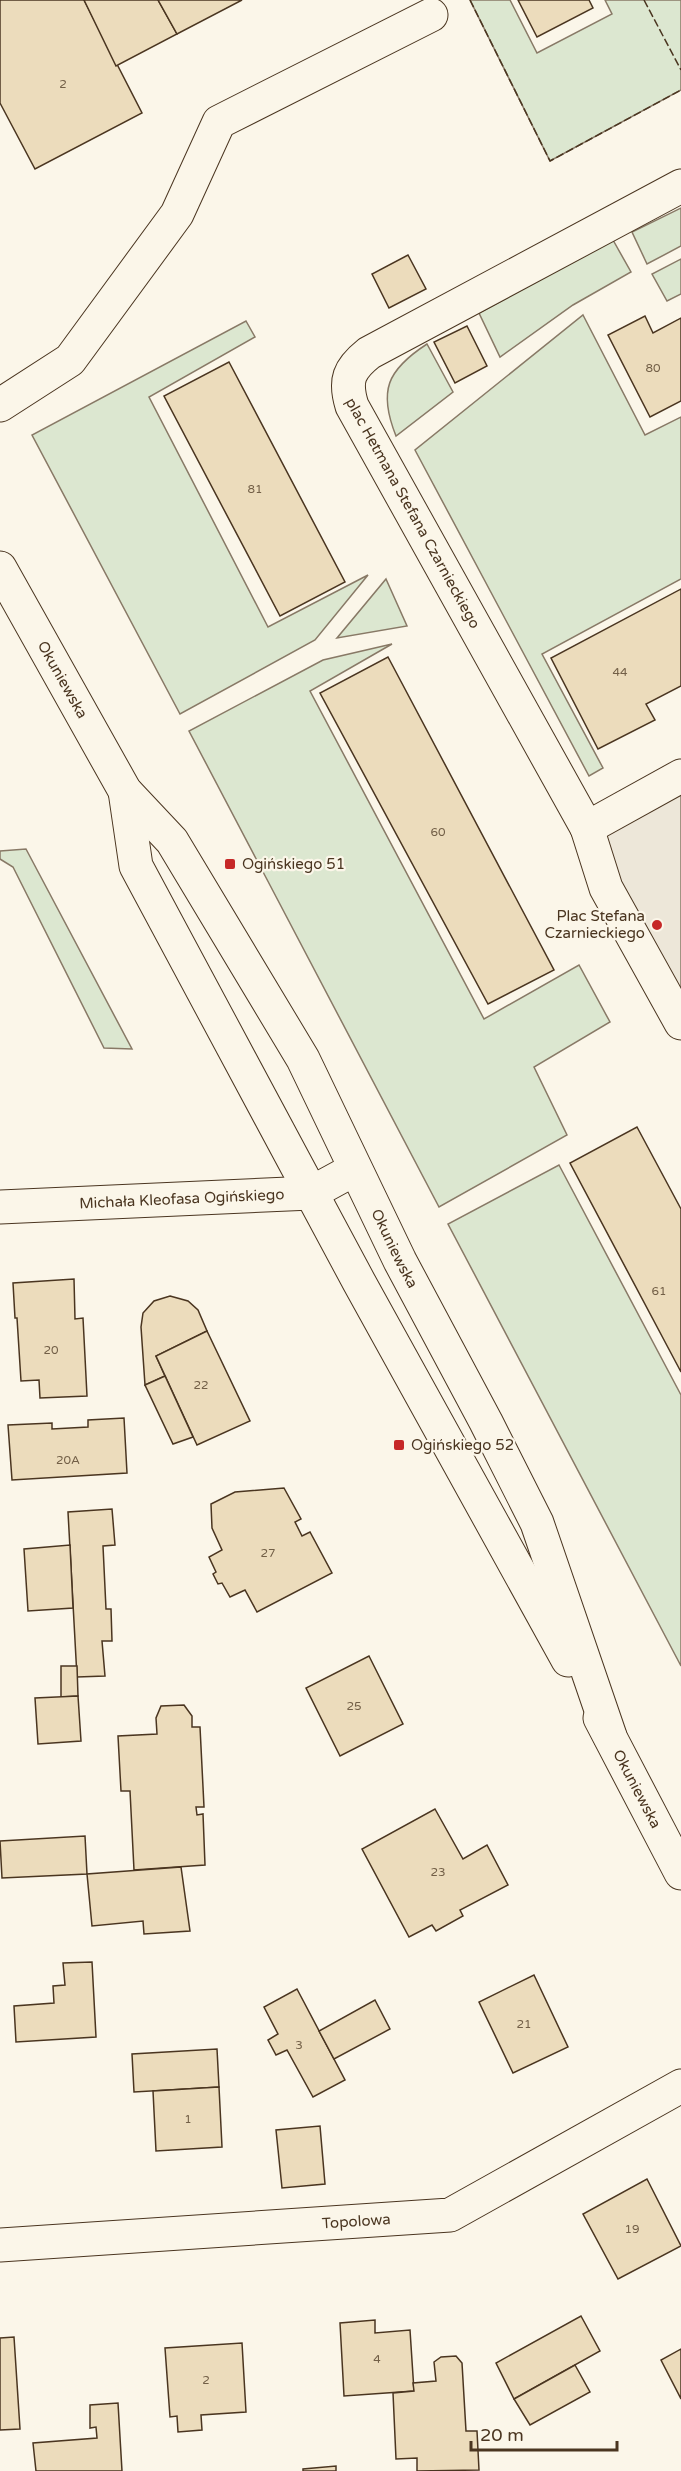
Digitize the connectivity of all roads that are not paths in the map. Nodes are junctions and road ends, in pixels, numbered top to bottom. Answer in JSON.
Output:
{"nodes":[{"id":1,"x":431,"y":15,"type":"dead end"},
{"id":2,"x":681,"y":186,"type":"edge"},
{"id":3,"x":0,"y":405,"type":"edge"},
{"id":4,"x":0,"y":568,"type":"edge"},
{"id":5,"x":681,"y":776,"type":"edge"},
{"id":6,"x":125,"y":791,"type":"junction"},
{"id":7,"x":587,"y":828,"type":"junction"},
{"id":8,"x":681,"y":1023,"type":"edge"},
{"id":9,"x":355,"y":1169,"type":"junction"},
{"id":10,"x":311,"y":1193,"type":"junction"},
{"id":11,"x":0,"y":1207,"type":"edge"},
{"id":12,"x":610,"y":1736,"type":"junction"},
{"id":13,"x":681,"y":1873,"type":"edge"},
{"id":14,"x":681,"y":2086,"type":"edge"},
{"id":15,"x":0,"y":2245,"type":"edge"}],
"edges":[{"from":1,"to":3,"type":"main road"},
{"from":2,"to":7,"type":"main road","name":"plac Hetmana Stefana Czarnieckiego"},
{"from":4,"to":6,"type":"main road","name":"Okuniewska"},
{"from":5,"to":7,"type":"main road"},
{"from":6,"to":9,"type":"main road","name":"Okuniewska"},
{"from":6,"to":10,"type":"main road","name":"Okuniewska"},
{"from":7,"to":8,"type":"main road","name":"plac Hetmana Stefana Czarnieckiego"},
{"from":9,"to":10,"type":"main road","name":"Michała Kleofasa Ogińskiego"},
{"from":9,"to":12,"type":"main road","name":"Okuniewska"},
{"from":10,"to":11,"type":"main road","name":"Michała Kleofasa Ogińskiego"},
{"from":10,"to":12,"type":"main road","name":"Okuniewska"},
{"from":12,"to":13,"type":"main road","name":"Okuniewska"},
{"from":14,"to":15,"type":"main road","name":"Topolowa"}]}
